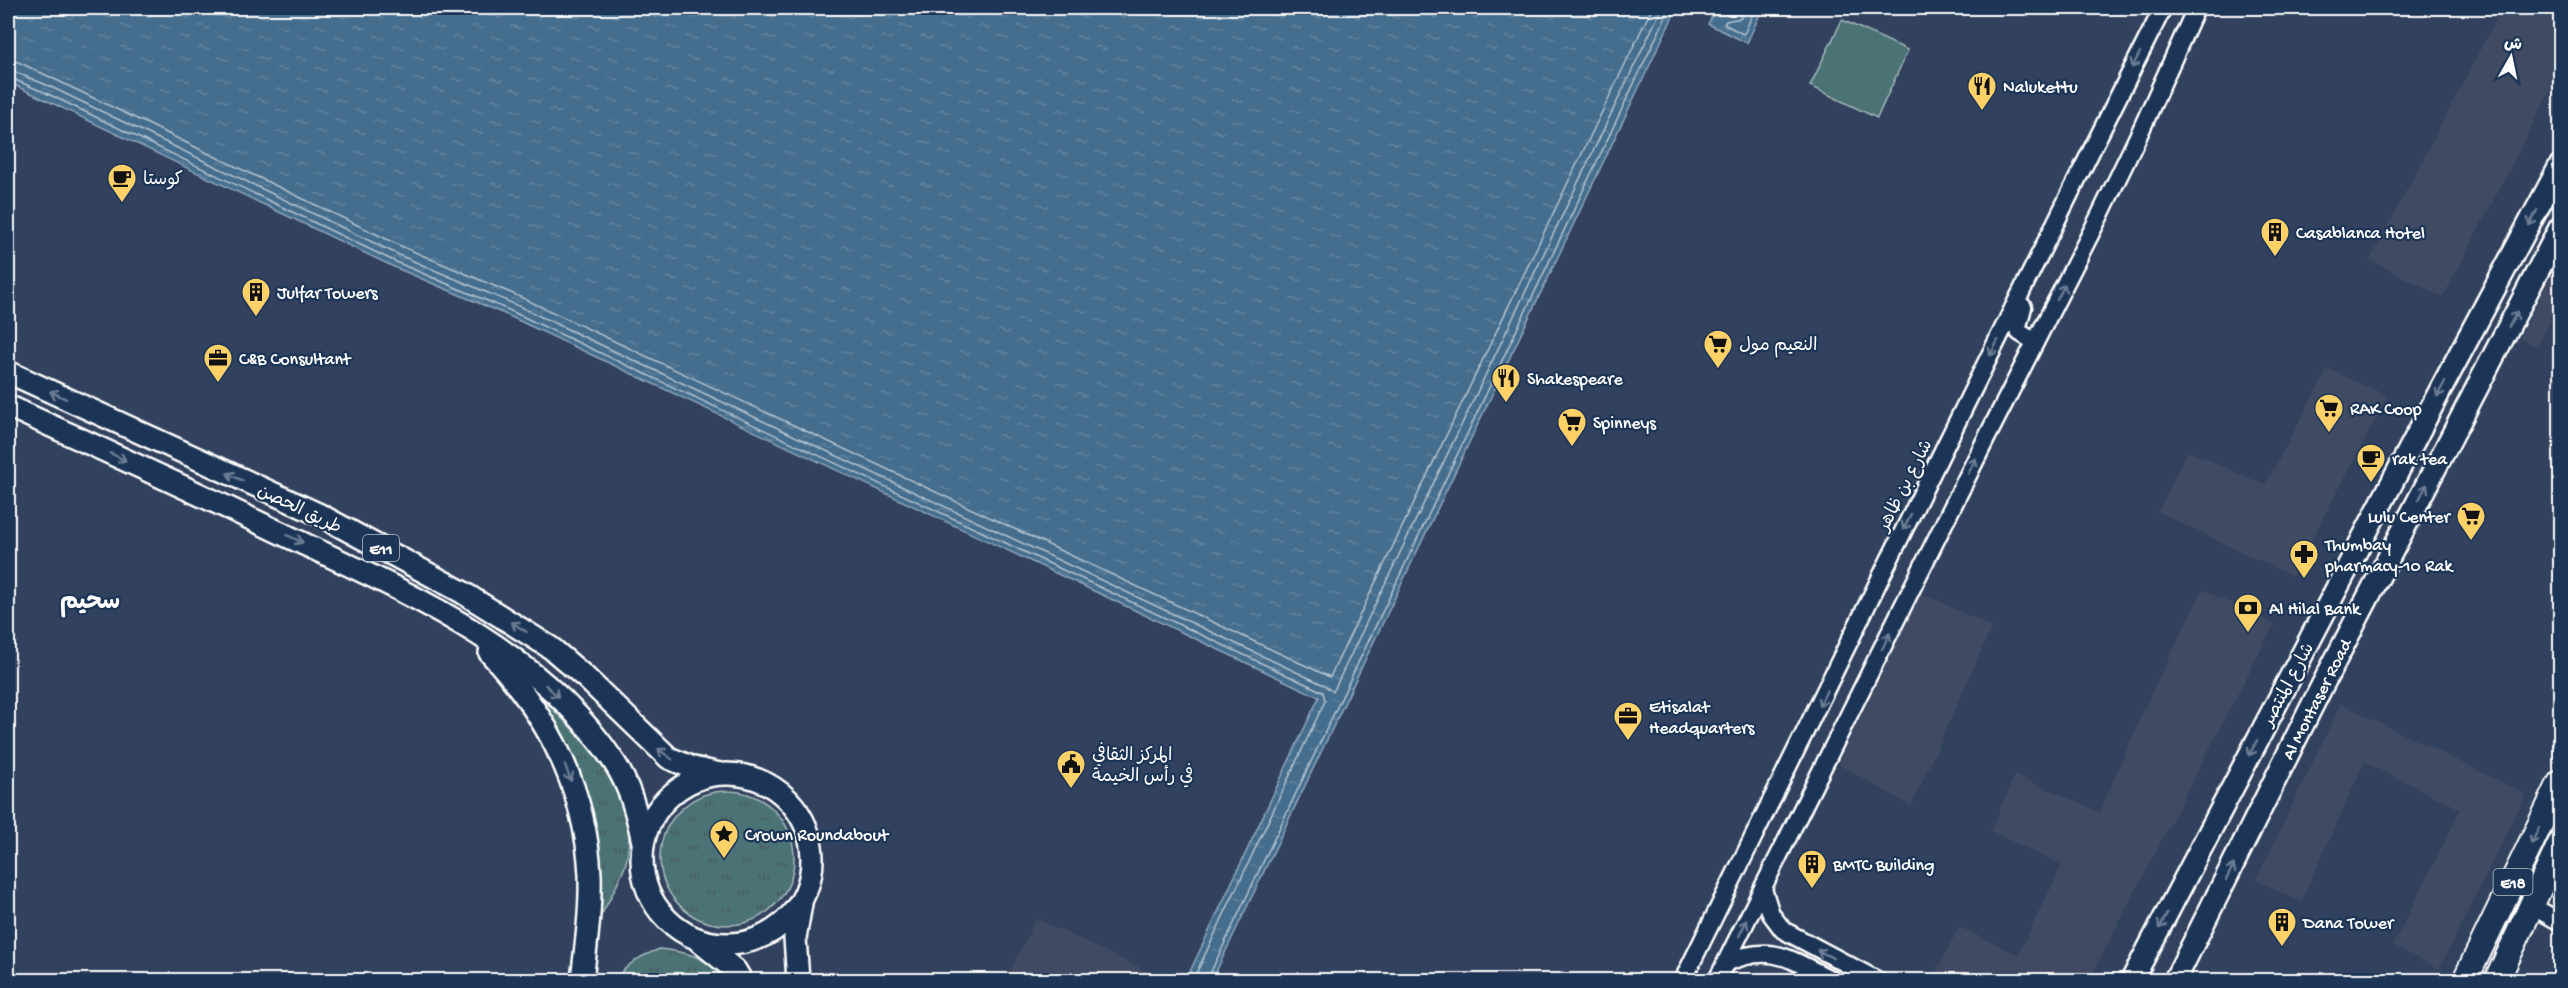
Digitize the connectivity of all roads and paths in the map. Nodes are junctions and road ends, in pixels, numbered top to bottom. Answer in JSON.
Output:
{"nodes":[{"id":1,"x":2163,"y":8,"type":"edge"},
{"id":2,"x":2196,"y":8,"type":"edge"},
{"id":3,"x":2560,"y":166,"type":"edge"},
{"id":4,"x":2560,"y":228,"type":"edge"},
{"id":5,"x":2044,"y":247,"type":"junction"},
{"id":6,"x":2035,"y":342,"type":"junction"},
{"id":7,"x":8,"y":372,"type":"edge"},
{"id":8,"x":8,"y":406,"type":"edge"},
{"id":9,"x":443,"y":614,"type":"junction"},
{"id":10,"x":720,"y":774,"type":"junction"},
{"id":11,"x":2560,"y":783,"type":"edge"},
{"id":12,"x":643,"y":842,"type":"junction"},
{"id":13,"x":2560,"y":844,"type":"edge"},
{"id":14,"x":1763,"y":890,"type":"junction"},
{"id":15,"x":801,"y":902,"type":"junction"},
{"id":16,"x":2532,"y":906,"type":"junction"},
{"id":17,"x":2560,"y":922,"type":"edge"},
{"id":18,"x":1791,"y":936,"type":"junction"},
{"id":19,"x":694,"y":937,"type":"junction"},
{"id":20,"x":1774,"y":953,"type":"junction"},
{"id":21,"x":1726,"y":963,"type":"junction"},
{"id":22,"x":582,"y":981,"type":"edge"},
{"id":23,"x":741,"y":981,"type":"edge"},
{"id":24,"x":798,"y":981,"type":"edge"},
{"id":25,"x":1683,"y":981,"type":"edge"},
{"id":26,"x":1717,"y":981,"type":"edge"},
{"id":27,"x":1832,"y":981,"type":"edge"},
{"id":28,"x":1877,"y":981,"type":"edge"},
{"id":29,"x":2132,"y":981,"type":"edge"},
{"id":30,"x":2175,"y":981,"type":"edge"},
{"id":31,"x":2465,"y":981,"type":"edge"},
{"id":32,"x":2498,"y":981,"type":"edge"}],
"edges":[{"from":1,"to":5,"type":"street","name":"شارع بن ظاهر","one_way":true},
{"from":6,"to":2,"type":"street","one_way":true},
{"from":3,"to":29,"type":"main road","name":"شارع المنتصر","one_way":true},
{"from":30,"to":4,"type":"main road","name":"Al Montaser Road","one_way":true},
{"from":5,"to":6,"type":"street"},
{"from":5,"to":25,"type":"street","name":"شارع بن ظاهر","one_way":true},
{"from":14,"to":6,"type":"street","one_way":true},
{"from":10,"to":7,"type":"main road","name":"طريق الحصن","number":"E11","one_way":true},
{"from":8,"to":9,"type":"main road","name":"طريق الحصن","number":"E11","one_way":true},
{"from":9,"to":12,"type":"main road","name":"طريق الحصن","number":"E11","one_way":true},
{"from":9,"to":22,"type":"main road","one_way":true},
{"from":10,"to":12,"type":"main road"},
{"from":10,"to":15,"type":"main road"},
{"from":11,"to":31,"type":"highway","number":"E18","one_way":true},
{"from":12,"to":19,"type":"main road"},
{"from":13,"to":16,"type":"highway","number":"E18"},
{"from":14,"to":18,"type":"street"},
{"from":21,"to":14,"type":"street","one_way":true},
{"from":15,"to":19,"type":"main road"},
{"from":15,"to":24,"type":"main road"},
{"from":16,"to":17,"type":"street"},
{"from":16,"to":32,"type":"highway","number":"E18"},
{"from":18,"to":20,"type":"street"},
{"from":28,"to":18,"type":"street","one_way":true},
{"from":19,"to":23,"type":"main road"},
{"from":20,"to":21,"type":"street"},
{"from":20,"to":27,"type":"street"},
{"from":21,"to":26,"type":"street"}]}
